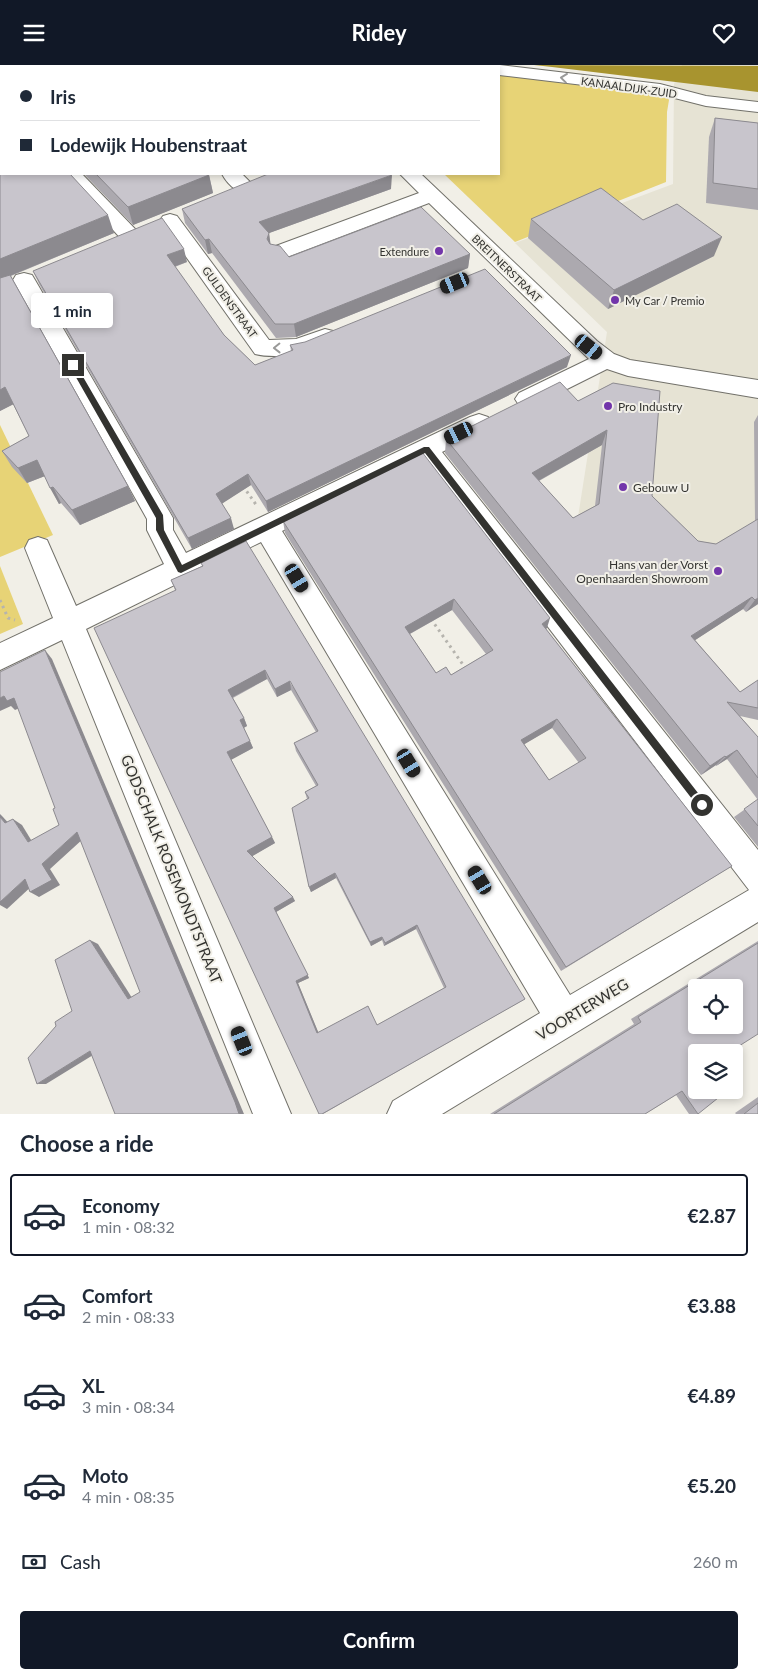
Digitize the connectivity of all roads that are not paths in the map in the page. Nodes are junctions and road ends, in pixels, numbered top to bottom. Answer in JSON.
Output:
{"nodes":[{"id":1,"x":500,"y":70,"type":"edge"},
{"id":2,"x":758,"y":107,"type":"edge"},
{"id":3,"x":73,"y":175,"type":"edge"},
{"id":4,"x":232,"y":175,"type":"edge"},
{"id":5,"x":411,"y":175,"type":"edge"},
{"id":6,"x":246,"y":188,"type":"edge"},
{"id":7,"x":432,"y":195,"type":"junction"},
{"id":8,"x":158,"y":225,"type":"junction"},
{"id":9,"x":108,"y":246,"type":"edge"},
{"id":10,"x":280,"y":252,"type":"edge"},
{"id":11,"x":502,"y":264,"type":"junction"},
{"id":12,"x":478,"y":273,"type":"edge"},
{"id":13,"x":24,"y":280,"type":"dead end"},
{"id":14,"x":343,"y":329,"type":"edge"},
{"id":15,"x":606,"y":360,"type":"junction"},
{"id":16,"x":758,"y":389,"type":"edge"},
{"id":17,"x":426,"y":449,"type":"junction"},
{"id":18,"x":269,"y":527,"type":"junction"},
{"id":19,"x":38,"y":548,"type":"dead end"},
{"id":20,"x":181,"y":570,"type":"junction"},
{"id":21,"x":71,"y":623,"type":"junction"},
{"id":22,"x":0,"y":657,"type":"edge"},
{"id":23,"x":758,"y":877,"type":"edge"},
{"id":24,"x":758,"y":903,"type":"edge"},
{"id":25,"x":564,"y":1019,"type":"junction"},
{"id":26,"x":272,"y":1114,"type":"edge"},
{"id":27,"x":406,"y":1114,"type":"edge"}],
"edges":[{"from":2,"to":1,"type":"street","name":"KANAALDIJK-ZUID","one_way":true},
{"from":3,"to":8,"type":"street"},
{"from":4,"to":6,"type":"street"},
{"from":5,"to":7,"type":"street","name":"BREITNERSTRAAT"},
{"from":7,"to":10,"type":"street"},
{"from":7,"to":11,"type":"street","name":"BREITNERSTRAAT"},
{"from":8,"to":9,"type":"street"},
{"from":14,"to":8,"type":"street","name":"GULDENSTRAAT","one_way":true},
{"from":11,"to":12,"type":"street"},
{"from":11,"to":15,"type":"street","name":"BREITNERSTRAAT"},
{"from":13,"to":20,"type":"street"},
{"from":15,"to":16,"type":"street"},
{"from":15,"to":17,"type":"street"},
{"from":17,"to":18,"type":"street"},
{"from":17,"to":23,"type":"street"},
{"from":18,"to":20,"type":"street"},
{"from":18,"to":25,"type":"street"},
{"from":19,"to":21,"type":"street","name":"GODSCHALK ROSEMONDTSTRAAT"},
{"from":20,"to":21,"type":"street"},
{"from":21,"to":22,"type":"street"},
{"from":21,"to":26,"type":"street","name":"GODSCHALK ROSEMONDTSTRAAT"},
{"from":24,"to":25,"type":"street","name":"VOORTERWEG"},
{"from":25,"to":27,"type":"street","name":"VOORTERWEG"}]}
